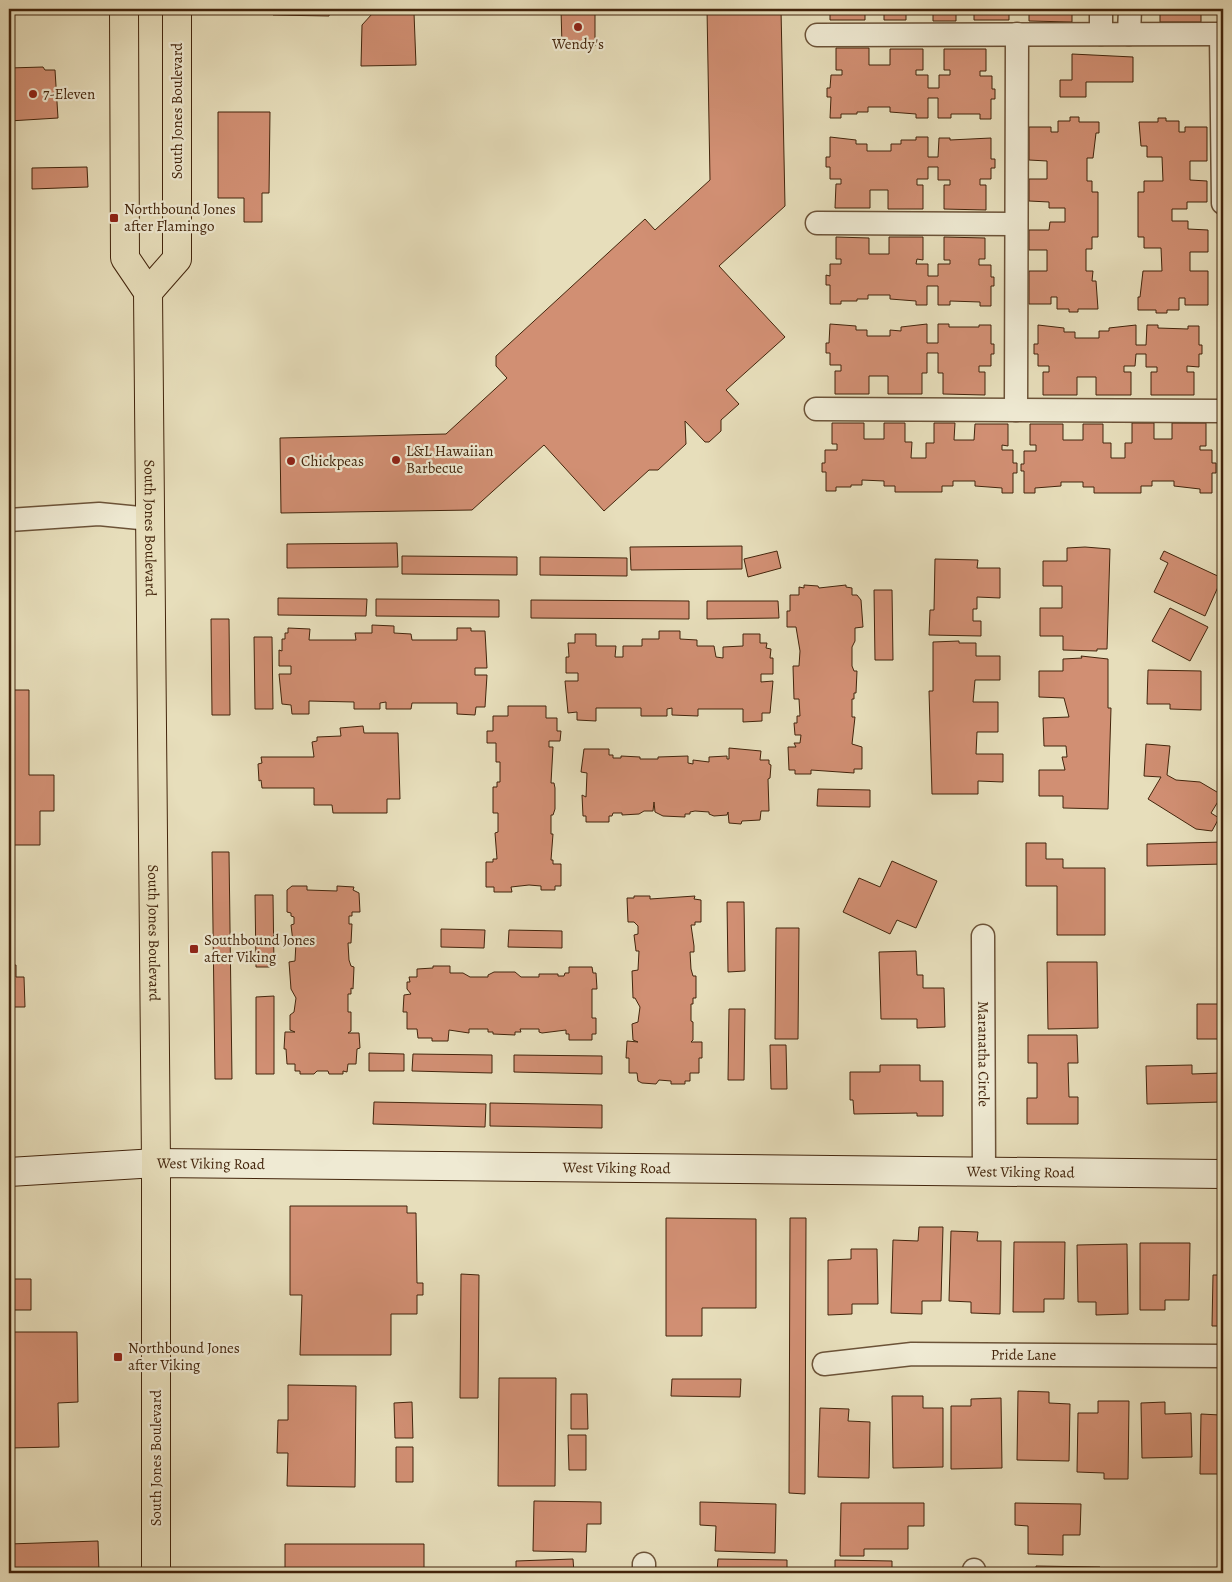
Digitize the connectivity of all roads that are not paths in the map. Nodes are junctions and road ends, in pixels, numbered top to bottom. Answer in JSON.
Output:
{"nodes":[{"id":1,"x":124,"y":9,"type":"edge"},
{"id":2,"x":177,"y":9,"type":"edge"},
{"id":3,"x":1101,"y":9,"type":"edge"},
{"id":4,"x":1130,"y":9,"type":"edge"},
{"id":5,"x":1017,"y":34,"type":"junction"},
{"id":6,"x":1101,"y":34,"type":"junction"},
{"id":7,"x":1129,"y":34,"type":"junction"},
{"id":8,"x":1222,"y":34,"type":"edge"},
{"id":9,"x":817,"y":35,"type":"dead end"},
{"id":10,"x":1223,"y":203,"type":"edge"},
{"id":11,"x":817,"y":224,"type":"dead end"},
{"id":12,"x":1016,"y":224,"type":"junction"},
{"id":13,"x":148,"y":292,"type":"junction"},
{"id":14,"x":816,"y":409,"type":"dead end"},
{"id":15,"x":1016,"y":410,"type":"junction"},
{"id":16,"x":1223,"y":411,"type":"edge"},
{"id":17,"x":9,"y":520,"type":"edge"},
{"id":18,"x":150,"y":520,"type":"junction"},
{"id":19,"x":983,"y":936,"type":"dead end"},
{"id":20,"x":156,"y":1163,"type":"junction"},
{"id":21,"x":984,"y":1171,"type":"junction"},
{"id":22,"x":9,"y":1172,"type":"edge"},
{"id":23,"x":1223,"y":1174,"type":"edge"},
{"id":24,"x":1223,"y":1356,"type":"edge"},
{"id":25,"x":824,"y":1364,"type":"dead end"},
{"id":26,"x":156,"y":1573,"type":"edge"}],
"edges":[{"from":1,"to":13,"type":"main road"},
{"from":2,"to":13,"type":"main road","name":"South Jones Boulevard"},
{"from":3,"to":6,"type":"street"},
{"from":4,"to":7,"type":"street"},
{"from":5,"to":6,"type":"street"},
{"from":5,"to":9,"type":"street"},
{"from":5,"to":12,"type":"street"},
{"from":6,"to":7,"type":"street"},
{"from":7,"to":8,"type":"street"},
{"from":8,"to":10,"type":"street"},
{"from":11,"to":12,"type":"street"},
{"from":12,"to":15,"type":"street"},
{"from":13,"to":18,"type":"main road","name":"South Jones Boulevard"},
{"from":14,"to":15,"type":"street"},
{"from":15,"to":16,"type":"street"},
{"from":17,"to":18,"type":"street"},
{"from":18,"to":20,"type":"main road","name":"South Jones Boulevard"},
{"from":19,"to":21,"type":"street","name":"Maranatha Circle"},
{"from":20,"to":21,"type":"street","name":"West Viking Road"},
{"from":20,"to":22,"type":"street","name":"West Viking Road"},
{"from":20,"to":26,"type":"main road","name":"South Jones Boulevard"},
{"from":21,"to":23,"type":"street","name":"West Viking Road"},
{"from":24,"to":25,"type":"street","name":"Pride Lane"}]}
